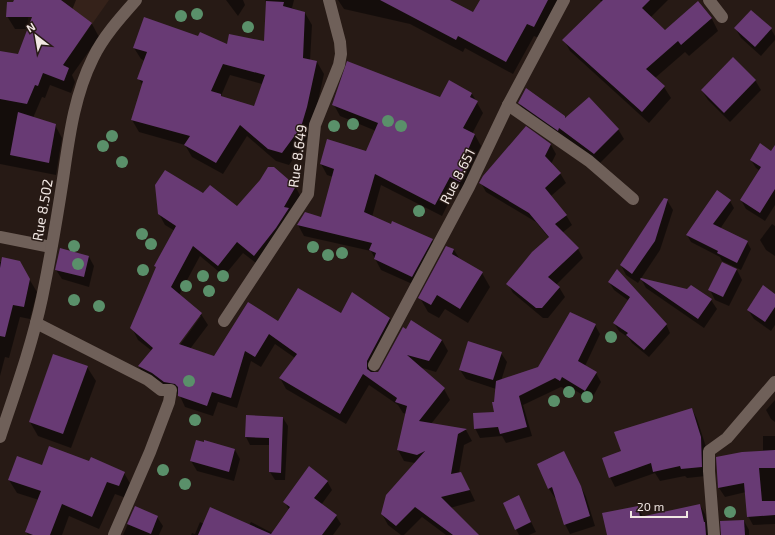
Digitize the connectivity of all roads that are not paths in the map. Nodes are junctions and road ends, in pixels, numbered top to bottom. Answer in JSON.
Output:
{"nodes":[{"id":1,"x":136,"y":0,"type":"edge"},
{"id":2,"x":329,"y":0,"type":"edge"},
{"id":3,"x":564,"y":0,"type":"edge"},
{"id":4,"x":709,"y":0,"type":"edge"},
{"id":5,"x":722,"y":17,"type":"dead end"},
{"id":6,"x":508,"y":105,"type":"junction"},
{"id":7,"x":633,"y":199,"type":"dead end"},
{"id":8,"x":0,"y":237,"type":"edge"},
{"id":9,"x":51,"y":246,"type":"junction"},
{"id":10,"x":224,"y":320,"type":"dead end"},
{"id":11,"x":36,"y":323,"type":"junction"},
{"id":12,"x":374,"y":365,"type":"dead end"},
{"id":13,"x":775,"y":382,"type":"edge"},
{"id":14,"x":0,"y":437,"type":"edge"},
{"id":15,"x":114,"y":535,"type":"edge"},
{"id":16,"x":714,"y":535,"type":"edge"}],
"edges":[{"from":1,"to":9,"type":"street","name":"Rue 8.502"},
{"from":2,"to":10,"type":"street","name":"Rue 8.649"},
{"from":3,"to":6,"type":"street","name":"Rue 8.651"},
{"from":4,"to":5,"type":"street"},
{"from":6,"to":7,"type":"street"},
{"from":6,"to":12,"type":"street","name":"Rue 8.651"},
{"from":8,"to":9,"type":"street"},
{"from":9,"to":11,"type":"street","name":"Rue 8.502"},
{"from":11,"to":14,"type":"street","name":"Rue 8.502"},
{"from":11,"to":15,"type":"street"},
{"from":13,"to":16,"type":"street"}]}
